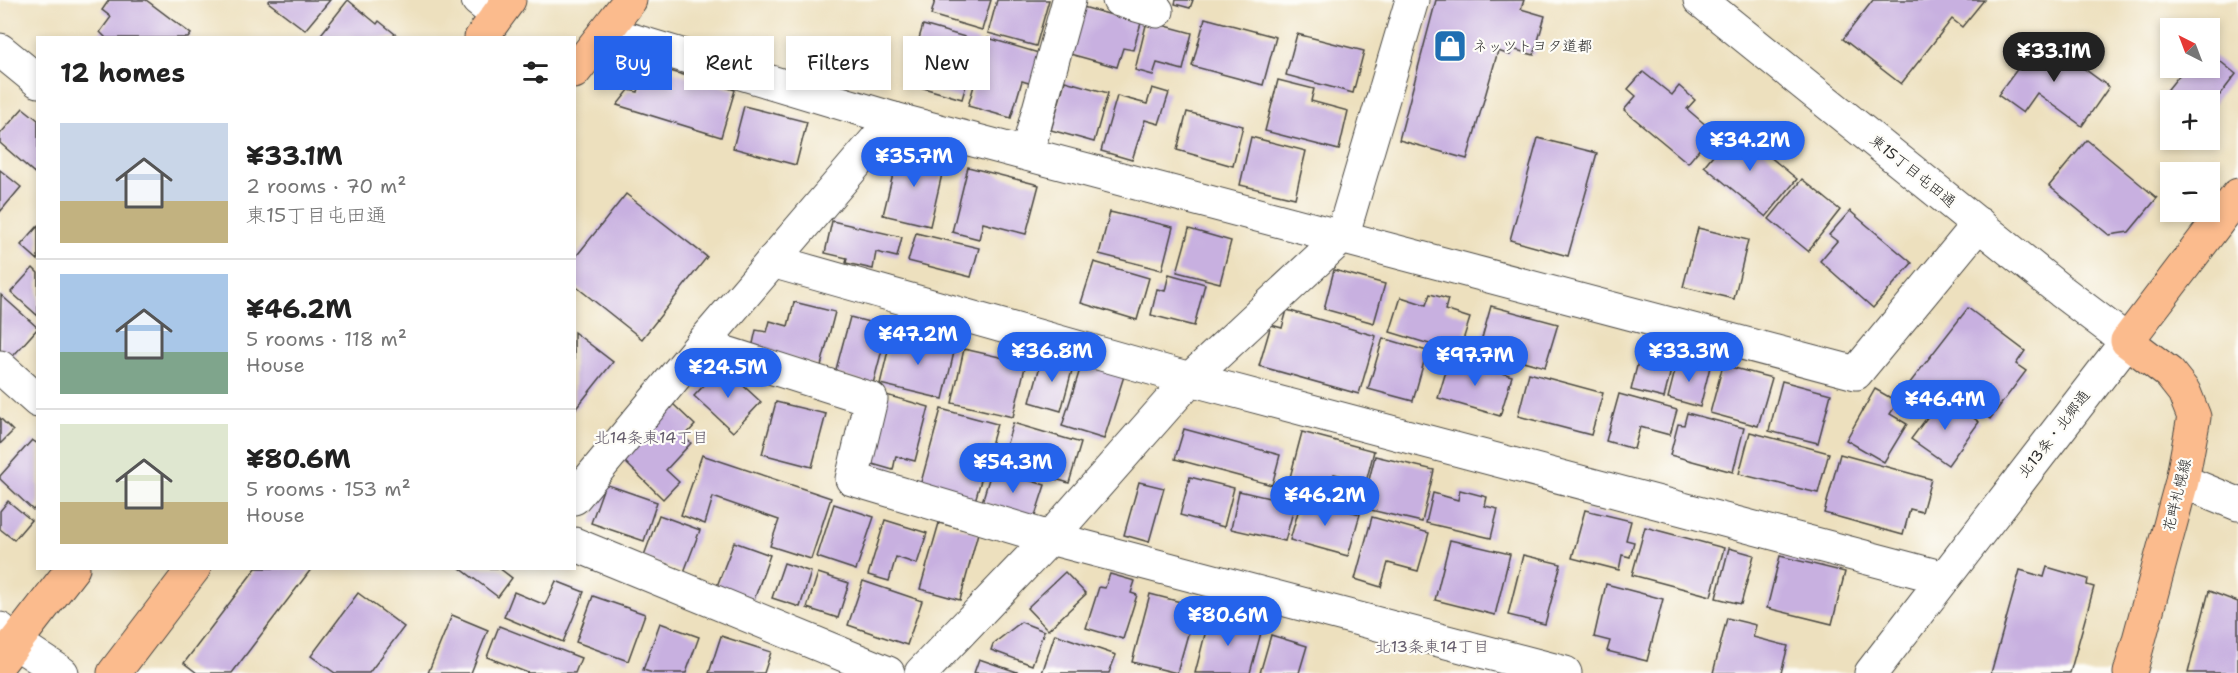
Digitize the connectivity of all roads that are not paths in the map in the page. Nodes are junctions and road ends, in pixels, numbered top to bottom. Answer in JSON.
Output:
{"nodes":[{"id":1,"x":630,"y":0,"type":"edge"},
{"id":2,"x":1069,"y":0,"type":"edge"},
{"id":3,"x":1119,"y":0,"type":"edge"},
{"id":4,"x":1412,"y":0,"type":"edge"},
{"id":5,"x":1700,"y":0,"type":"edge"},
{"id":6,"x":1157,"y":11,"type":"dead end"},
{"id":7,"x":605,"y":32,"type":"junction"},
{"id":8,"x":0,"y":50,"type":"edge"},
{"id":9,"x":576,"y":69,"type":"edge"},
{"id":10,"x":36,"y":79,"type":"edge"},
{"id":11,"x":894,"y":119,"type":"junction"},
{"id":12,"x":1028,"y":154,"type":"junction"},
{"id":13,"x":2238,"y":195,"type":"edge"},
{"id":14,"x":1979,"y":224,"type":"junction"},
{"id":15,"x":1342,"y":237,"type":"junction"},
{"id":16,"x":772,"y":261,"type":"junction"},
{"id":17,"x":2127,"y":341,"type":"junction"},
{"id":18,"x":701,"y":345,"type":"junction"},
{"id":19,"x":0,"y":367,"type":"edge"},
{"id":20,"x":1190,"y":379,"type":"junction"},
{"id":21,"x":36,"y":399,"type":"edge"},
{"id":22,"x":2182,"y":481,"type":"junction"},
{"id":23,"x":576,"y":496,"type":"edge"},
{"id":24,"x":2238,"y":504,"type":"edge"},
{"id":25,"x":1050,"y":538,"type":"junction"},
{"id":26,"x":576,"y":545,"type":"edge"},
{"id":27,"x":71,"y":570,"type":"edge"},
{"id":28,"x":192,"y":570,"type":"edge"},
{"id":29,"x":1944,"y":578,"type":"junction"},
{"id":30,"x":5,"y":644,"type":"edge"},
{"id":31,"x":62,"y":673,"type":"edge"},
{"id":32,"x":114,"y":673,"type":"edge"},
{"id":33,"x":888,"y":673,"type":"edge"},
{"id":34,"x":921,"y":673,"type":"edge"},
{"id":35,"x":1565,"y":673,"type":"edge"},
{"id":36,"x":1871,"y":673,"type":"edge"},
{"id":37,"x":2130,"y":673,"type":"edge"}],
"edges":[{"from":1,"to":7,"type":"main road"},
{"from":2,"to":12,"type":"street"},
{"from":3,"to":6,"type":"street"},
{"from":4,"to":15,"type":"street"},
{"from":5,"to":14,"type":"street","name":"東15丁目屯田通"},
{"from":7,"to":9,"type":"main road"},
{"from":7,"to":11,"type":"street"},
{"from":8,"to":10,"type":"street"},
{"from":11,"to":12,"type":"street"},
{"from":11,"to":16,"type":"street"},
{"from":12,"to":15,"type":"street"},
{"from":13,"to":17,"type":"main road","name":"北13条・北郷通"},
{"from":14,"to":15,"type":"street"},
{"from":14,"to":17,"type":"street","name":"東15丁目屯田通"},
{"from":15,"to":20,"type":"street"},
{"from":16,"to":18,"type":"street"},
{"from":16,"to":20,"type":"street"},
{"from":17,"to":22,"type":"main road","name":"花畔札幌線"},
{"from":17,"to":29,"type":"street","name":"北13条・北郷通"},
{"from":18,"to":23,"type":"street"},
{"from":18,"to":25,"type":"street"},
{"from":19,"to":21,"type":"street"},
{"from":20,"to":25,"type":"street"},
{"from":20,"to":29,"type":"street"},
{"from":22,"to":24,"type":"street"},
{"from":22,"to":37,"type":"main road","name":"花畔札幌線"},
{"from":25,"to":34,"type":"street"},
{"from":25,"to":35,"type":"street"},
{"from":26,"to":33,"type":"street"},
{"from":27,"to":30,"type":"main road"},
{"from":28,"to":32,"type":"main road"},
{"from":29,"to":36,"type":"street","name":"北13条・北郷通"},
{"from":30,"to":31,"type":"street"}]}
